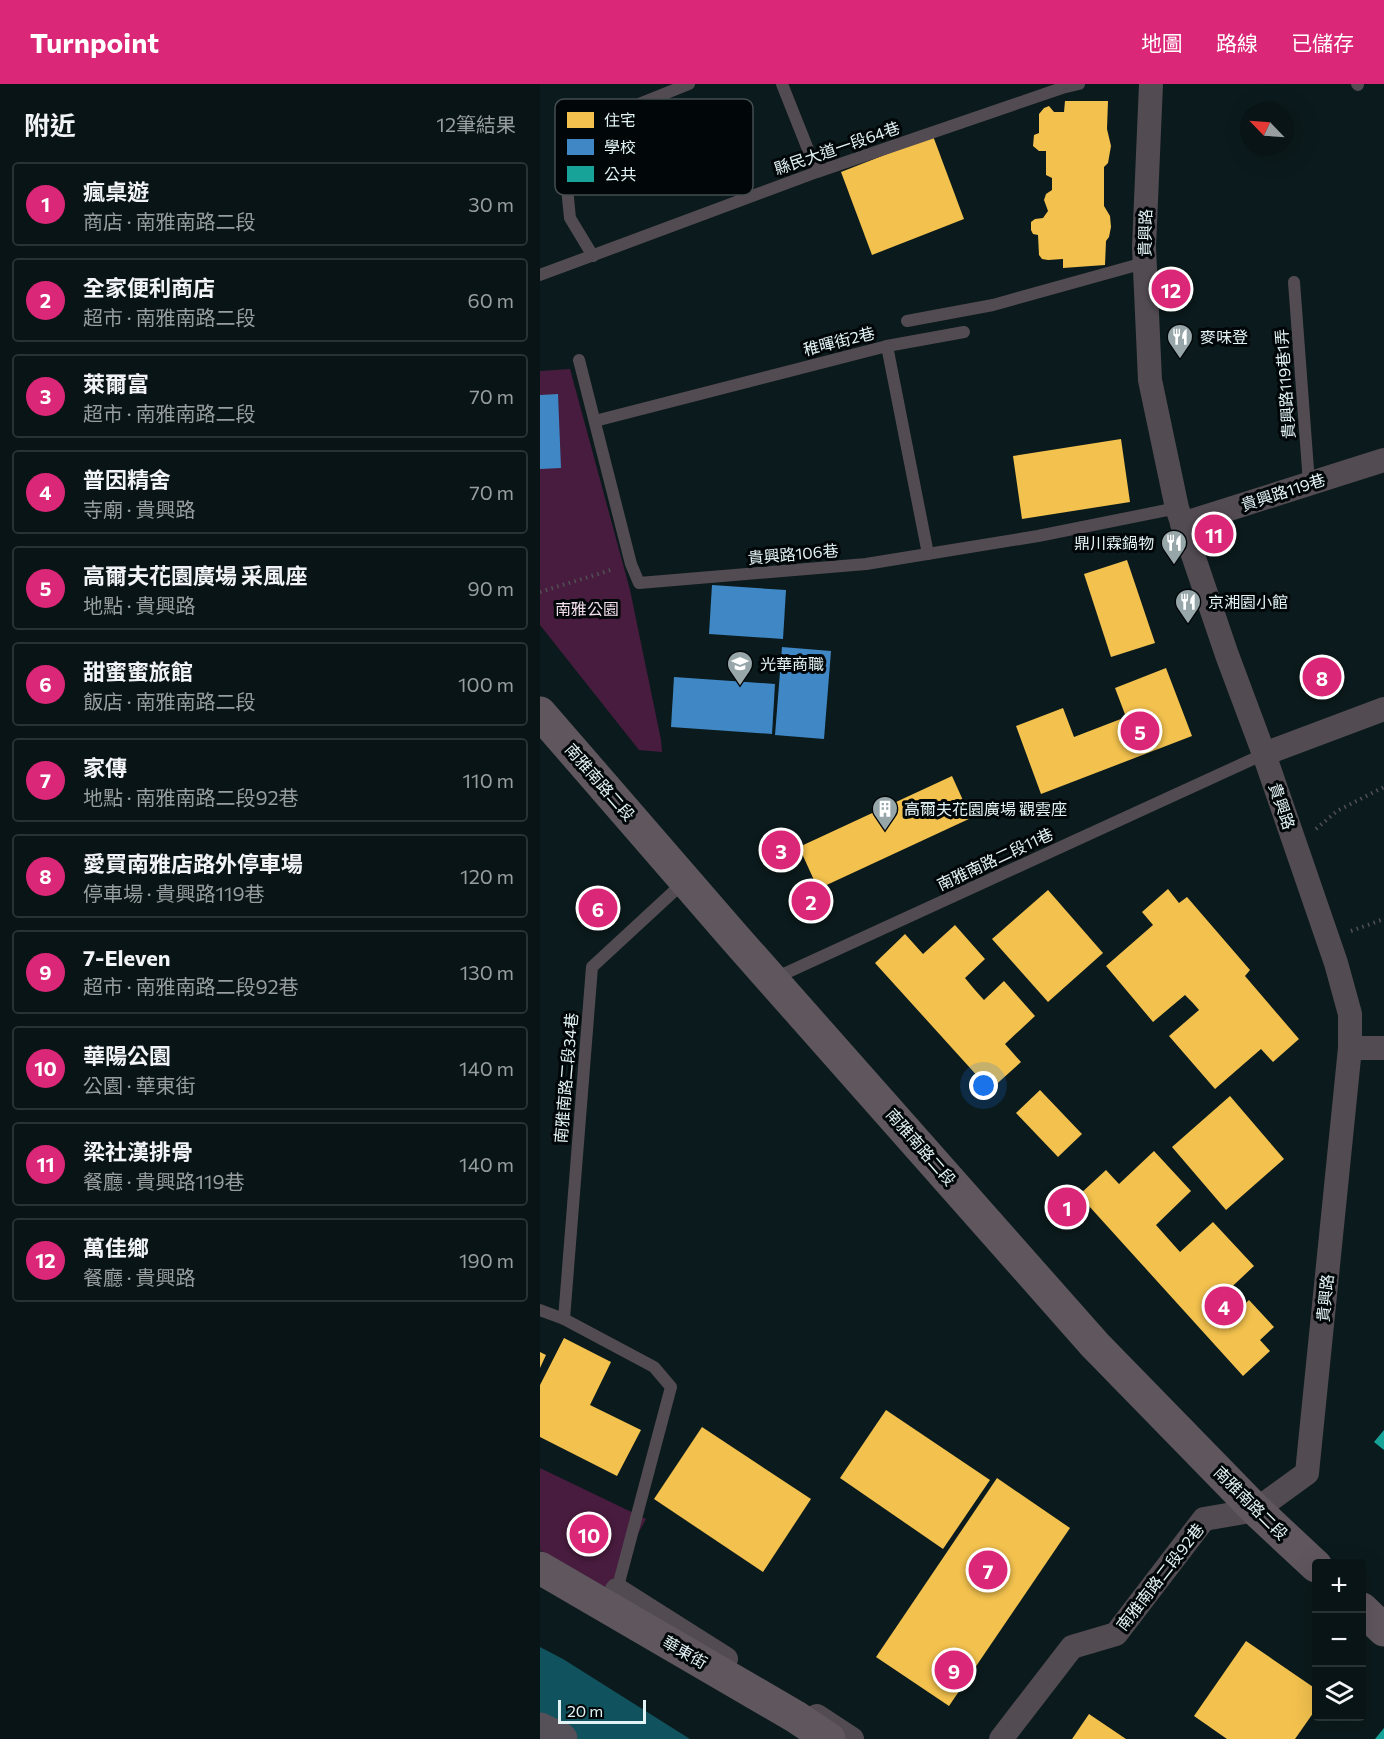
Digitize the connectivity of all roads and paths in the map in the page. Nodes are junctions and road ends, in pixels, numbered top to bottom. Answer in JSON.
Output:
{"nodes":[{"id":1,"x":689,"y":84,"type":"edge"},
{"id":2,"x":782,"y":84,"type":"edge"},
{"id":3,"x":1079,"y":84,"type":"edge"},
{"id":4,"x":1151,"y":84,"type":"edge"},
{"id":5,"x":652,"y":99,"type":"edge"},
{"id":6,"x":816,"y":172,"type":"junction"},
{"id":7,"x":568,"y":195,"type":"edge"},
{"id":8,"x":593,"y":256,"type":"junction"},
{"id":9,"x":1144,"y":263,"type":"junction"},
{"id":10,"x":540,"y":275,"type":"edge"},
{"id":11,"x":1294,"y":282,"type":"dead end"},
{"id":12,"x":907,"y":321,"type":"dead end"},
{"id":13,"x":964,"y":332,"type":"dead end"},
{"id":14,"x":887,"y":346,"type":"junction"},
{"id":15,"x":579,"y":360,"type":"dead end"},
{"id":16,"x":595,"y":421,"type":"junction"},
{"id":17,"x":1384,"y":444,"type":"edge"},
{"id":18,"x":1384,"y":460,"type":"edge"},
{"id":19,"x":1309,"y":476,"type":"junction"},
{"id":20,"x":1179,"y":516,"type":"junction"},
{"id":21,"x":928,"y":554,"type":"junction"},
{"id":22,"x":631,"y":564,"type":"junction"},
{"id":23,"x":540,"y":592,"type":"edge"},
{"id":24,"x":1384,"y":709,"type":"edge"},
{"id":25,"x":540,"y":713,"type":"edge"},
{"id":26,"x":1264,"y":754,"type":"junction"},
{"id":27,"x":1384,"y":787,"type":"edge"},
{"id":28,"x":1295,"y":846,"type":"junction"},
{"id":29,"x":686,"y":881,"type":"junction"},
{"id":30,"x":1384,"y":919,"type":"edge"},
{"id":31,"x":1328,"y":940,"type":"junction"},
{"id":32,"x":772,"y":979,"type":"junction"},
{"id":33,"x":1350,"y":1048,"type":"junction"},
{"id":34,"x":1384,"y":1048,"type":"edge"},
{"id":35,"x":540,"y":1310,"type":"edge"},
{"id":36,"x":564,"y":1319,"type":"junction"},
{"id":37,"x":1256,"y":1510,"type":"junction"},
{"id":38,"x":1312,"y":1561,"type":"edge"},
{"id":39,"x":540,"y":1568,"type":"edge"},
{"id":40,"x":617,"y":1590,"type":"joint"},
{"id":41,"x":1366,"y":1613,"type":"edge"},
{"id":42,"x":1384,"y":1630,"type":"edge"},
{"id":43,"x":540,"y":1729,"type":"edge"},
{"id":44,"x":561,"y":1739,"type":"edge"},
{"id":45,"x":829,"y":1739,"type":"edge"},
{"id":46,"x":852,"y":1739,"type":"edge"},
{"id":47,"x":1001,"y":1739,"type":"edge"}],
"edges":[{"from":1,"to":5,"type":"lane"},
{"from":2,"to":6,"type":"lane"},
{"from":3,"to":6,"type":"lane","name":"縣民大道一段64巷"},
{"from":4,"to":9,"type":"street","name":"貴興路"},
{"from":6,"to":8,"type":"lane","name":"縣民大道一段64巷"},
{"from":7,"to":8,"type":"lane"},
{"from":8,"to":10,"type":"lane","name":"縣民大道一段64巷"},
{"from":9,"to":12,"type":"lane"},
{"from":9,"to":20,"type":"street","name":"貴興路"},
{"from":11,"to":19,"type":"lane","name":"貴興路119巷1弄"},
{"from":13,"to":14,"type":"lane"},
{"from":14,"to":16,"type":"lane","name":"稚暉街2巷"},
{"from":14,"to":21,"type":"lane","name":"稚暉街2巷"},
{"from":15,"to":16,"type":"lane","name":"貴興路106巷"},
{"from":16,"to":22,"type":"lane","name":"貴興路106巷"},
{"from":17,"to":19,"type":"street"},
{"from":18,"to":19,"type":"street","name":"貴興路119巷"},
{"from":19,"to":20,"type":"street","name":"貴興路119巷"},
{"from":20,"to":21,"type":"lane","name":"貴興路106巷"},
{"from":20,"to":26,"type":"street","name":"貴興路"},
{"from":21,"to":22,"type":"lane","name":"貴興路106巷"},
{"from":22,"to":23,"type":"path"},
{"from":24,"to":26,"type":"street"},
{"from":25,"to":29,"type":"street","name":"南雅南路二段"},
{"from":26,"to":28,"type":"street","name":"貴興路"},
{"from":26,"to":32,"type":"lane","name":"南雅南路二段11巷"},
{"from":27,"to":28,"type":"path"},
{"from":28,"to":31,"type":"street","name":"貴興路"},
{"from":29,"to":32,"type":"street","name":"南雅南路二段"},
{"from":29,"to":36,"type":"lane","name":"南雅南路二段34巷"},
{"from":30,"to":31,"type":"path"},
{"from":31,"to":33,"type":"street","name":"貴興路"},
{"from":32,"to":37,"type":"street","name":"南雅南路二段"},
{"from":33,"to":34,"type":"street"},
{"from":33,"to":37,"type":"street","name":"貴興路"},
{"from":35,"to":36,"type":"lane"},
{"from":36,"to":40,"type":"lane"},
{"from":37,"to":38,"type":"street","name":"南雅南路二段"},
{"from":37,"to":47,"type":"street","name":"南雅南路二段92巷"},
{"from":39,"to":45,"type":"street","name":"華東街"},
{"from":40,"to":46,"type":"street","name":"華東街"},
{"from":41,"to":42,"type":"street"},
{"from":43,"to":44,"type":"highway"}]}
